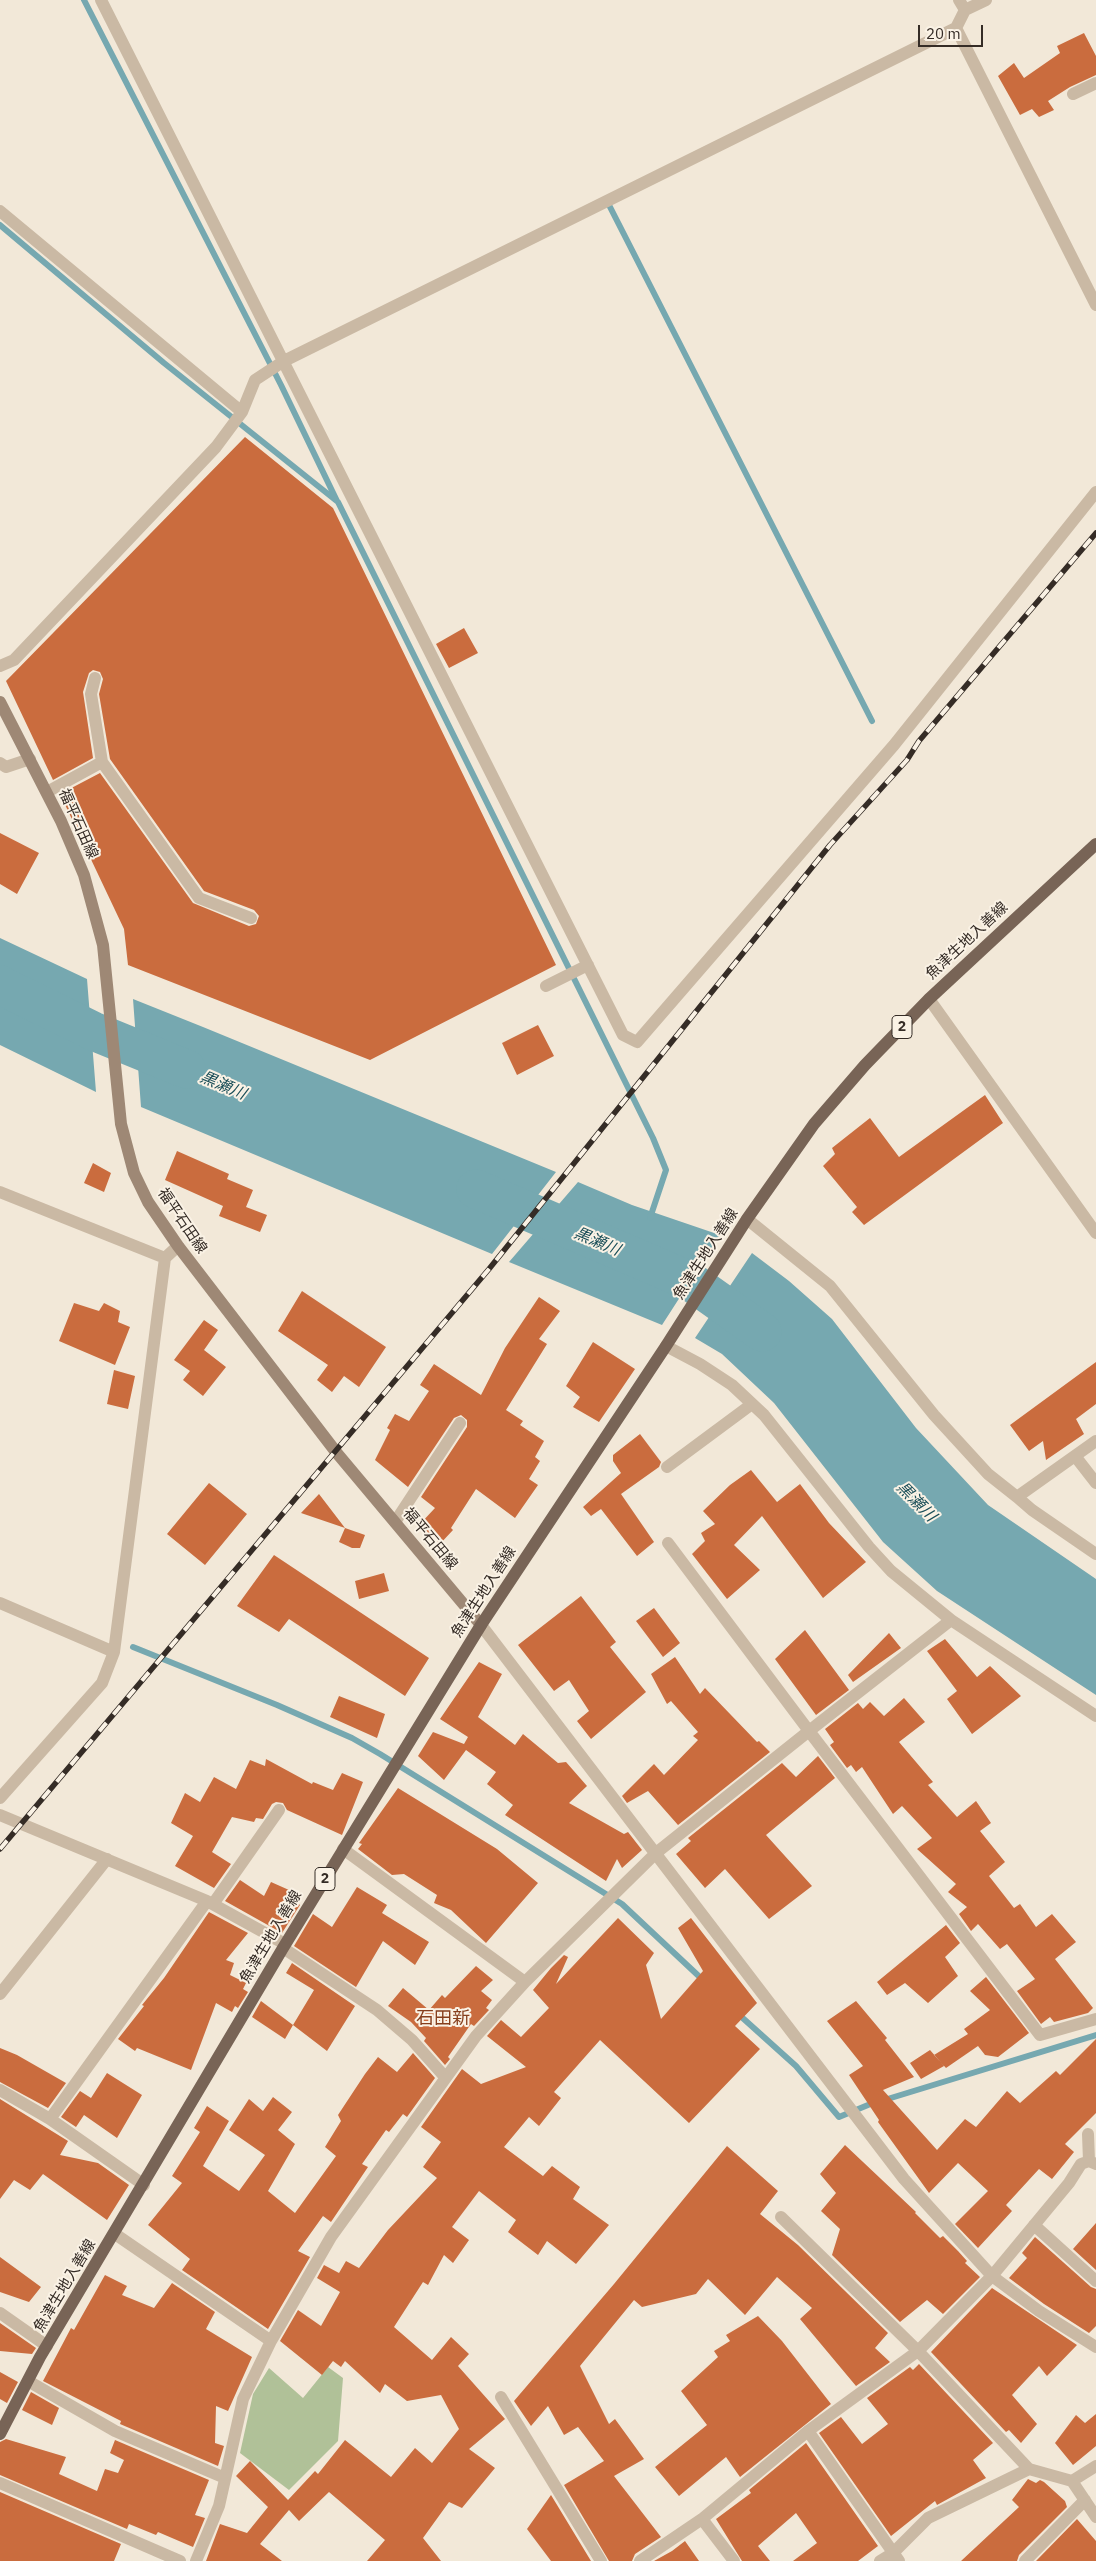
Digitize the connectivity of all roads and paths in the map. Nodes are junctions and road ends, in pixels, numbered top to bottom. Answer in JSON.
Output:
{"nodes":[{"id":1,"x":101,"y":0,"type":"edge"},
{"id":2,"x":986,"y":0,"type":"edge"},
{"id":3,"x":962,"y":5,"type":"edge"},
{"id":4,"x":956,"y":28,"type":"junction"},
{"id":5,"x":1096,"y":83,"type":"edge"},
{"id":6,"x":1073,"y":94,"type":"dead end"},
{"id":7,"x":0,"y":211,"type":"edge"},
{"id":8,"x":1096,"y":305,"type":"edge"},
{"id":9,"x":284,"y":361,"type":"junction"},
{"id":10,"x":242,"y":412,"type":"junction"},
{"id":11,"x":1096,"y":492,"type":"edge"},
{"id":12,"x":0,"y":666,"type":"edge"},
{"id":13,"x":94,"y":678,"type":"dead end"},
{"id":14,"x":0,"y":702,"type":"edge"},
{"id":15,"x":30,"y":759,"type":"junction"},
{"id":16,"x":102,"y":762,"type":"junction"},
{"id":17,"x":0,"y":763,"type":"edge"},
{"id":18,"x":47,"y":792,"type":"junction"},
{"id":19,"x":1096,"y":844,"type":"edge"},
{"id":20,"x":251,"y":918,"type":"dead end"},
{"id":21,"x":588,"y":965,"type":"junction"},
{"id":22,"x":546,"y":986,"type":"dead end"},
{"id":23,"x":929,"y":999,"type":"junction"},
{"id":24,"x":0,"y":1192,"type":"edge"},
{"id":25,"x":747,"y":1219,"type":"junction"},
{"id":26,"x":1096,"y":1233,"type":"edge"},
{"id":27,"x":178,"y":1246,"type":"junction"},
{"id":28,"x":165,"y":1258,"type":"junction"},
{"id":29,"x":669,"y":1342,"type":"junction"},
{"id":30,"x":752,"y":1404,"type":"junction"},
{"id":31,"x":460,"y":1423,"type":"dead end"},
{"id":32,"x":1096,"y":1441,"type":"edge"},
{"id":33,"x":1075,"y":1456,"type":"junction"},
{"id":34,"x":667,"y":1467,"type":"dead end"},
{"id":35,"x":1096,"y":1483,"type":"edge"},
{"id":36,"x":1017,"y":1497,"type":"junction"},
{"id":37,"x":395,"y":1522,"type":"junction"},
{"id":38,"x":668,"y":1543,"type":"dead end"},
{"id":39,"x":1096,"y":1554,"type":"edge"},
{"id":40,"x":0,"y":1603,"type":"edge"},
{"id":41,"x":951,"y":1620,"type":"junction"},
{"id":42,"x":481,"y":1625,"type":"junction"},
{"id":43,"x":114,"y":1652,"type":"junction"},
{"id":44,"x":1096,"y":1716,"type":"edge"},
{"id":45,"x":809,"y":1731,"type":"junction"},
{"id":46,"x":0,"y":1798,"type":"edge"},
{"id":47,"x":279,"y":1810,"type":"dead end"},
{"id":48,"x":0,"y":1815,"type":"edge"},
{"id":49,"x":343,"y":1849,"type":"junction"},
{"id":50,"x":656,"y":1853,"type":"junction"},
{"id":51,"x":107,"y":1859,"type":"junction"},
{"id":52,"x":210,"y":1902,"type":"junction"},
{"id":53,"x":284,"y":1946,"type":"junction"},
{"id":54,"x":524,"y":1982,"type":"junction"},
{"id":55,"x":0,"y":1994,"type":"edge"},
{"id":56,"x":1096,"y":2019,"type":"edge"},
{"id":57,"x":446,"y":2077,"type":"junction"},
{"id":58,"x":0,"y":2090,"type":"edge"},
{"id":59,"x":50,"y":2119,"type":"junction"},
{"id":60,"x":1088,"y":2134,"type":"dead end"},
{"id":61,"x":1092,"y":2162,"type":"edge"},
{"id":62,"x":144,"y":2185,"type":"junction"},
{"id":63,"x":781,"y":2217,"type":"dead end"},
{"id":64,"x":1034,"y":2225,"type":"junction"},
{"id":65,"x":115,"y":2234,"type":"junction"},
{"id":66,"x":992,"y":2276,"type":"junction"},
{"id":67,"x":1096,"y":2280,"type":"edge"},
{"id":68,"x":0,"y":2313,"type":"edge"},
{"id":69,"x":271,"y":2341,"type":"junction"},
{"id":70,"x":47,"y":2346,"type":"junction"},
{"id":71,"x":1096,"y":2347,"type":"edge"},
{"id":72,"x":918,"y":2351,"type":"junction"},
{"id":73,"x":28,"y":2381,"type":"junction"},
{"id":74,"x":501,"y":2397,"type":"dead end"},
{"id":75,"x":808,"y":2431,"type":"junction"},
{"id":76,"x":0,"y":2434,"type":"edge"},
{"id":77,"x":1096,"y":2466,"type":"edge"},
{"id":78,"x":1029,"y":2469,"type":"junction"},
{"id":79,"x":226,"y":2478,"type":"junction"},
{"id":80,"x":1072,"y":2481,"type":"junction"},
{"id":81,"x":0,"y":2483,"type":"edge"},
{"id":82,"x":1085,"y":2500,"type":"junction"},
{"id":83,"x":1096,"y":2517,"type":"edge"},
{"id":84,"x":702,"y":2519,"type":"junction"},
{"id":85,"x":896,"y":2557,"type":"edge"},
{"id":86,"x":180,"y":2561,"type":"edge"},
{"id":87,"x":196,"y":2561,"type":"edge"},
{"id":88,"x":601,"y":2561,"type":"edge"},
{"id":89,"x":640,"y":2561,"type":"edge"},
{"id":90,"x":734,"y":2561,"type":"edge"},
{"id":91,"x":880,"y":2561,"type":"edge"},
{"id":92,"x":1025,"y":2561,"type":"edge"}],
"edges":[{"from":1,"to":9,"type":"street"},
{"from":2,"to":3,"type":"street"},
{"from":3,"to":4,"type":"street"},
{"from":4,"to":8,"type":"street"},
{"from":4,"to":9,"type":"street"},
{"from":5,"to":6,"type":"street"},
{"from":7,"to":10,"type":"street"},
{"from":9,"to":10,"type":"street"},
{"from":9,"to":21,"type":"street"},
{"from":10,"to":12,"type":"street"},
{"from":11,"to":21,"type":"street"},
{"from":13,"to":16,"type":"street"},
{"from":14,"to":15,"type":"main road","name":"福平石田線"},
{"from":15,"to":17,"type":"street"},
{"from":15,"to":18,"type":"main road","name":"福平石田線"},
{"from":16,"to":18,"type":"street"},
{"from":16,"to":20,"type":"street"},
{"from":18,"to":27,"type":"main road","name":"福平石田線"},
{"from":19,"to":23,"type":"main road","name":"魚津生地入善線","number":"2"},
{"from":21,"to":22,"type":"street"},
{"from":23,"to":25,"type":"main road","name":"魚津生地入善線","number":"2"},
{"from":23,"to":26,"type":"street"},
{"from":24,"to":28,"type":"street"},
{"from":25,"to":29,"type":"main road","name":"魚津生地入善線","number":"2"},
{"from":25,"to":36,"type":"street"},
{"from":27,"to":28,"type":"street"},
{"from":27,"to":37,"type":"main road","name":"福平石田線"},
{"from":28,"to":43,"type":"street"},
{"from":29,"to":30,"type":"street"},
{"from":29,"to":42,"type":"main road","name":"魚津生地入善線","number":"2"},
{"from":30,"to":34,"type":"street"},
{"from":30,"to":41,"type":"street"},
{"from":31,"to":37,"type":"street"},
{"from":32,"to":33,"type":"street"},
{"from":33,"to":35,"type":"street"},
{"from":33,"to":36,"type":"street"},
{"from":36,"to":39,"type":"street"},
{"from":37,"to":42,"type":"main road","name":"福平石田線"},
{"from":38,"to":45,"type":"street"},
{"from":40,"to":43,"type":"street"},
{"from":41,"to":44,"type":"street"},
{"from":41,"to":45,"type":"street"},
{"from":42,"to":49,"type":"main road","name":"魚津生地入善線","number":"2"},
{"from":42,"to":50,"type":"street"},
{"from":43,"to":46,"type":"street"},
{"from":45,"to":50,"type":"street"},
{"from":45,"to":56,"type":"street"},
{"from":47,"to":52,"type":"street"},
{"from":48,"to":51,"type":"street"},
{"from":49,"to":53,"type":"main road","name":"魚津生地入善線","number":"2"},
{"from":49,"to":54,"type":"street"},
{"from":50,"to":54,"type":"street"},
{"from":50,"to":66,"type":"street"},
{"from":51,"to":52,"type":"street"},
{"from":51,"to":55,"type":"street"},
{"from":52,"to":53,"type":"street"},
{"from":52,"to":59,"type":"street"},
{"from":53,"to":57,"type":"street"},
{"from":53,"to":62,"type":"main road","name":"魚津生地入善線","number":"2"},
{"from":54,"to":57,"type":"street"},
{"from":57,"to":69,"type":"street"},
{"from":58,"to":59,"type":"street"},
{"from":59,"to":62,"type":"street"},
{"from":60,"to":61,"type":"street"},
{"from":61,"to":64,"type":"street"},
{"from":62,"to":65,"type":"main road","name":"魚津生地入善線","number":"2"},
{"from":63,"to":72,"type":"street"},
{"from":64,"to":66,"type":"street"},
{"from":64,"to":67,"type":"street"},
{"from":65,"to":69,"type":"street"},
{"from":65,"to":70,"type":"main road","name":"魚津生地入善線","number":"2"},
{"from":66,"to":71,"type":"street"},
{"from":66,"to":72,"type":"street"},
{"from":68,"to":70,"type":"street"},
{"from":69,"to":79,"type":"street"},
{"from":70,"to":73,"type":"main road","name":"魚津生地入善線","number":"2"},
{"from":72,"to":75,"type":"street"},
{"from":72,"to":78,"type":"street"},
{"from":73,"to":76,"type":"main road","name":"魚津生地入善線","number":"2"},
{"from":73,"to":79,"type":"street"},
{"from":74,"to":88,"type":"street"},
{"from":75,"to":84,"type":"street"},
{"from":75,"to":85,"type":"street"},
{"from":77,"to":80,"type":"street"},
{"from":78,"to":80,"type":"street"},
{"from":78,"to":85,"type":"street"},
{"from":79,"to":87,"type":"street"},
{"from":80,"to":82,"type":"street"},
{"from":81,"to":86,"type":"street"},
{"from":82,"to":83,"type":"street"},
{"from":82,"to":92,"type":"street"},
{"from":84,"to":89,"type":"street"},
{"from":84,"to":90,"type":"street"},
{"from":85,"to":91,"type":"street"}]}
